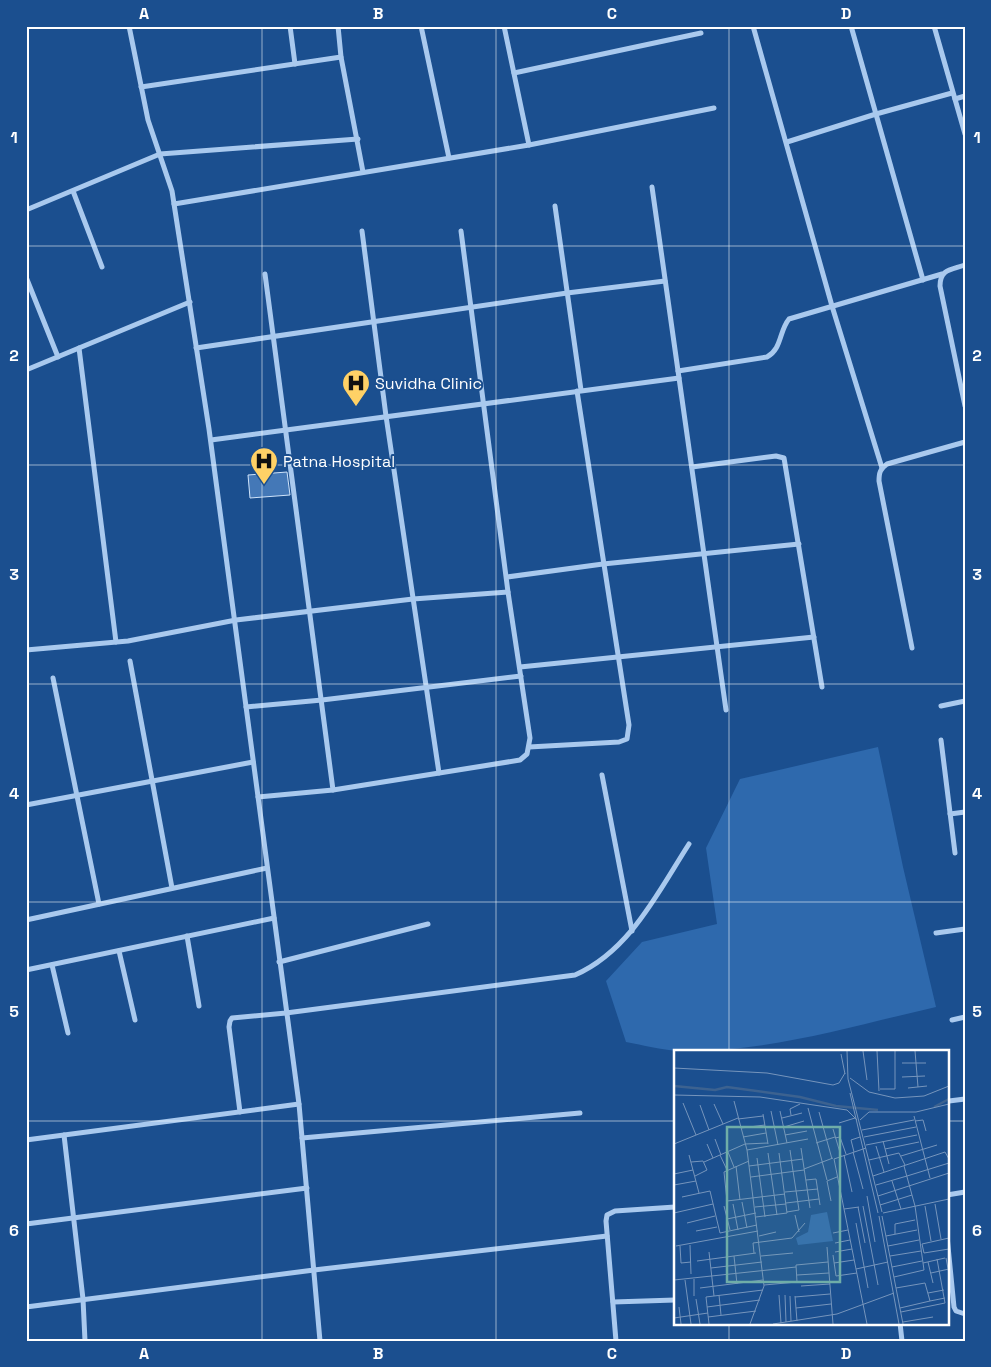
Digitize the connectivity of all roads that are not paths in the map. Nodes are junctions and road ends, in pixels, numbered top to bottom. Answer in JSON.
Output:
{"nodes":[{"id":1,"x":129,"y":26,"type":"edge"},
{"id":2,"x":290,"y":26,"type":"edge"},
{"id":3,"x":338,"y":26,"type":"edge"},
{"id":4,"x":421,"y":26,"type":"edge"},
{"id":5,"x":504,"y":26,"type":"edge"},
{"id":6,"x":753,"y":26,"type":"edge"},
{"id":7,"x":850,"y":26,"type":"edge"},
{"id":8,"x":934,"y":26,"type":"edge"},
{"id":9,"x":701,"y":33,"type":"dead end"},
{"id":10,"x":342,"y":57,"type":"junction"},
{"id":11,"x":295,"y":64,"type":"junction"},
{"id":12,"x":514,"y":73,"type":"junction"},
{"id":13,"x":141,"y":87,"type":"junction"},
{"id":14,"x":952,"y":92,"type":"junction"},
{"id":15,"x":965,"y":96,"type":"edge"},
{"id":16,"x":955,"y":99,"type":"junction"},
{"id":17,"x":714,"y":108,"type":"dead end"},
{"id":18,"x":876,"y":114,"type":"junction"},
{"id":19,"x":965,"y":134,"type":"edge"},
{"id":20,"x":358,"y":139,"type":"junction"},
{"id":21,"x":787,"y":142,"type":"junction"},
{"id":22,"x":529,"y":145,"type":"junction"},
{"id":23,"x":160,"y":154,"type":"junction"},
{"id":24,"x":449,"y":158,"type":"junction"},
{"id":25,"x":363,"y":172,"type":"junction"},
{"id":26,"x":652,"y":187,"type":"dead end"},
{"id":27,"x":73,"y":191,"type":"junction"},
{"id":28,"x":174,"y":204,"type":"junction"},
{"id":29,"x":554,"y":206,"type":"dead end"},
{"id":30,"x":26,"y":210,"type":"edge"},
{"id":31,"x":362,"y":231,"type":"dead end"},
{"id":32,"x":461,"y":231,"type":"dead end"},
{"id":33,"x":965,"y":265,"type":"edge"},
{"id":34,"x":102,"y":267,"type":"dead end"},
{"id":35,"x":265,"y":274,"type":"dead end"},
{"id":36,"x":942,"y":274,"type":"junction"},
{"id":37,"x":26,"y":276,"type":"edge"},
{"id":38,"x":923,"y":280,"type":"junction"},
{"id":39,"x":666,"y":281,"type":"junction"},
{"id":40,"x":567,"y":293,"type":"junction"},
{"id":41,"x":190,"y":302,"type":"junction"},
{"id":42,"x":470,"y":306,"type":"junction"},
{"id":43,"x":832,"y":306,"type":"junction"},
{"id":44,"x":373,"y":322,"type":"junction"},
{"id":45,"x":274,"y":338,"type":"junction"},
{"id":46,"x":79,"y":348,"type":"junction"},
{"id":47,"x":196,"y":348,"type":"junction"},
{"id":48,"x":58,"y":357,"type":"junction"},
{"id":49,"x":26,"y":370,"type":"edge"},
{"id":50,"x":965,"y":372,"type":"edge"},
{"id":51,"x":678,"y":374,"type":"junction"},
{"id":52,"x":958,"y":374,"type":"junction"},
{"id":53,"x":579,"y":391,"type":"junction"},
{"id":54,"x":483,"y":404,"type":"junction"},
{"id":55,"x":965,"y":406,"type":"edge"},
{"id":56,"x":386,"y":416,"type":"junction"},
{"id":57,"x":287,"y":430,"type":"junction"},
{"id":58,"x":211,"y":440,"type":"junction"},
{"id":59,"x":965,"y":442,"type":"edge"},
{"id":60,"x":692,"y":467,"type":"junction"},
{"id":61,"x":882,"y":468,"type":"junction"},
{"id":62,"x":799,"y":544,"type":"junction"},
{"id":63,"x":704,"y":554,"type":"junction"},
{"id":64,"x":603,"y":564,"type":"junction"},
{"id":65,"x":507,"y":576,"type":"junction"},
{"id":66,"x":508,"y":592,"type":"junction"},
{"id":67,"x":413,"y":599,"type":"junction"},
{"id":68,"x":310,"y":612,"type":"junction"},
{"id":69,"x":236,"y":620,"type":"junction"},
{"id":70,"x":814,"y":637,"type":"junction"},
{"id":71,"x":116,"y":642,"type":"junction"},
{"id":72,"x":717,"y":646,"type":"junction"},
{"id":73,"x":912,"y":648,"type":"dead end"},
{"id":74,"x":26,"y":650,"type":"edge"},
{"id":75,"x":617,"y":657,"type":"junction"},
{"id":76,"x":130,"y":661,"type":"dead end"},
{"id":77,"x":520,"y":668,"type":"junction"},
{"id":78,"x":521,"y":676,"type":"junction"},
{"id":79,"x":54,"y":678,"type":"dead end"},
{"id":80,"x":426,"y":686,"type":"junction"},
{"id":81,"x":822,"y":687,"type":"dead end"},
{"id":82,"x":322,"y":700,"type":"junction"},
{"id":83,"x":965,"y":701,"type":"edge"},
{"id":84,"x":941,"y":706,"type":"dead end"},
{"id":85,"x":246,"y":707,"type":"junction"},
{"id":86,"x":726,"y":710,"type":"dead end"},
{"id":87,"x":941,"y":740,"type":"dead end"},
{"id":88,"x":529,"y":746,"type":"junction"},
{"id":89,"x":253,"y":762,"type":"junction"},
{"id":90,"x":439,"y":773,"type":"junction"},
{"id":91,"x":602,"y":775,"type":"dead end"},
{"id":92,"x":152,"y":781,"type":"junction"},
{"id":93,"x":333,"y":790,"type":"junction"},
{"id":94,"x":77,"y":796,"type":"junction"},
{"id":95,"x":258,"y":797,"type":"junction"},
{"id":96,"x":26,"y":805,"type":"edge"},
{"id":97,"x":965,"y":812,"type":"edge"},
{"id":98,"x":950,"y":814,"type":"junction"},
{"id":99,"x":689,"y":844,"type":"dead end"},
{"id":100,"x":955,"y":853,"type":"dead end"},
{"id":101,"x":267,"y":868,"type":"junction"},
{"id":102,"x":172,"y":888,"type":"junction"},
{"id":103,"x":99,"y":904,"type":"junction"},
{"id":104,"x":274,"y":918,"type":"junction"},
{"id":105,"x":26,"y":920,"type":"edge"},
{"id":106,"x":428,"y":924,"type":"dead end"},
{"id":107,"x":965,"y":929,"type":"edge"},
{"id":108,"x":632,"y":930,"type":"junction"},
{"id":109,"x":936,"y":934,"type":"dead end"},
{"id":110,"x":186,"y":936,"type":"junction"},
{"id":111,"x":119,"y":951,"type":"junction"},
{"id":112,"x":279,"y":962,"type":"junction"},
{"id":113,"x":52,"y":965,"type":"junction"},
{"id":114,"x":26,"y":970,"type":"edge"},
{"id":115,"x":199,"y":1006,"type":"dead end"},
{"id":116,"x":286,"y":1013,"type":"junction"},
{"id":117,"x":965,"y":1017,"type":"edge"},
{"id":118,"x":136,"y":1020,"type":"dead end"},
{"id":119,"x":952,"y":1020,"type":"dead end"},
{"id":120,"x":68,"y":1034,"type":"dead end"},
{"id":121,"x":965,"y":1099,"type":"edge"},
{"id":122,"x":949,"y":1101,"type":"dead end"},
{"id":123,"x":299,"y":1104,"type":"junction"},
{"id":124,"x":240,"y":1112,"type":"junction"},
{"id":125,"x":580,"y":1113,"type":"dead end"},
{"id":126,"x":64,"y":1135,"type":"junction"},
{"id":127,"x":302,"y":1138,"type":"junction"},
{"id":128,"x":26,"y":1140,"type":"edge"},
{"id":129,"x":306,"y":1188,"type":"junction"},
{"id":130,"x":965,"y":1192,"type":"edge"},
{"id":131,"x":948,"y":1195,"type":"edge"},
{"id":132,"x":674,"y":1207,"type":"edge"},
{"id":133,"x":74,"y":1218,"type":"junction"},
{"id":134,"x":26,"y":1224,"type":"edge"},
{"id":135,"x":607,"y":1236,"type":"junction"},
{"id":136,"x":948,"y":1246,"type":"edge"},
{"id":137,"x":314,"y":1270,"type":"junction"},
{"id":138,"x":83,"y":1300,"type":"junction"},
{"id":139,"x":674,"y":1300,"type":"edge"},
{"id":140,"x":613,"y":1302,"type":"junction"},
{"id":141,"x":26,"y":1307,"type":"edge"},
{"id":142,"x":965,"y":1314,"type":"edge"},
{"id":143,"x":900,"y":1324,"type":"edge"},
{"id":144,"x":86,"y":1341,"type":"edge"},
{"id":145,"x":320,"y":1341,"type":"edge"},
{"id":146,"x":616,"y":1341,"type":"edge"},
{"id":147,"x":902,"y":1341,"type":"edge"}],
"edges":[{"from":1,"to":13,"type":"street"},
{"from":2,"to":11,"type":"street"},
{"from":3,"to":10,"type":"street"},
{"from":4,"to":24,"type":"street"},
{"from":5,"to":12,"type":"street"},
{"from":6,"to":21,"type":"street"},
{"from":7,"to":18,"type":"street"},
{"from":8,"to":14,"type":"street"},
{"from":9,"to":12,"type":"street"},
{"from":10,"to":11,"type":"street"},
{"from":10,"to":20,"type":"street"},
{"from":11,"to":13,"type":"street"},
{"from":12,"to":22,"type":"street"},
{"from":13,"to":23,"type":"street"},
{"from":14,"to":16,"type":"street"},
{"from":14,"to":18,"type":"street"},
{"from":15,"to":16,"type":"street"},
{"from":16,"to":19,"type":"street"},
{"from":17,"to":22,"type":"street"},
{"from":18,"to":21,"type":"street"},
{"from":18,"to":38,"type":"street"},
{"from":20,"to":23,"type":"street"},
{"from":20,"to":25,"type":"street"},
{"from":21,"to":43,"type":"street"},
{"from":22,"to":24,"type":"street"},
{"from":23,"to":27,"type":"street"},
{"from":23,"to":28,"type":"street"},
{"from":24,"to":25,"type":"street"},
{"from":25,"to":28,"type":"street"},
{"from":26,"to":39,"type":"street"},
{"from":27,"to":30,"type":"street"},
{"from":27,"to":34,"type":"street"},
{"from":28,"to":41,"type":"street"},
{"from":29,"to":40,"type":"street"},
{"from":31,"to":44,"type":"street"},
{"from":32,"to":42,"type":"street"},
{"from":33,"to":36,"type":"street"},
{"from":35,"to":45,"type":"street"},
{"from":36,"to":38,"type":"street"},
{"from":36,"to":52,"type":"street"},
{"from":37,"to":48,"type":"street"},
{"from":38,"to":43,"type":"street"},
{"from":39,"to":40,"type":"street"},
{"from":39,"to":51,"type":"street"},
{"from":40,"to":42,"type":"street"},
{"from":40,"to":53,"type":"street"},
{"from":41,"to":46,"type":"street"},
{"from":41,"to":47,"type":"street"},
{"from":42,"to":44,"type":"street"},
{"from":42,"to":54,"type":"street"},
{"from":43,"to":51,"type":"street"},
{"from":43,"to":61,"type":"street"},
{"from":44,"to":45,"type":"street"},
{"from":44,"to":56,"type":"street"},
{"from":45,"to":47,"type":"street"},
{"from":45,"to":57,"type":"street"},
{"from":46,"to":48,"type":"street"},
{"from":46,"to":71,"type":"street"},
{"from":47,"to":58,"type":"street"},
{"from":48,"to":49,"type":"street"},
{"from":50,"to":52,"type":"street"},
{"from":51,"to":53,"type":"street"},
{"from":51,"to":60,"type":"street"},
{"from":52,"to":55,"type":"street"},
{"from":53,"to":54,"type":"street"},
{"from":53,"to":64,"type":"street"},
{"from":54,"to":56,"type":"street"},
{"from":54,"to":65,"type":"street"},
{"from":56,"to":57,"type":"street"},
{"from":56,"to":67,"type":"street"},
{"from":57,"to":58,"type":"street"},
{"from":57,"to":68,"type":"street"},
{"from":58,"to":69,"type":"street"},
{"from":59,"to":61,"type":"street"},
{"from":60,"to":62,"type":"street"},
{"from":60,"to":63,"type":"street"},
{"from":61,"to":73,"type":"street"},
{"from":62,"to":63,"type":"street"},
{"from":62,"to":70,"type":"street"},
{"from":63,"to":64,"type":"street"},
{"from":63,"to":72,"type":"street"},
{"from":64,"to":65,"type":"street"},
{"from":64,"to":75,"type":"street"},
{"from":65,"to":66,"type":"street"},
{"from":66,"to":67,"type":"street"},
{"from":66,"to":77,"type":"street"},
{"from":67,"to":68,"type":"street"},
{"from":67,"to":80,"type":"street"},
{"from":68,"to":69,"type":"street"},
{"from":68,"to":82,"type":"street"},
{"from":69,"to":71,"type":"street"},
{"from":69,"to":85,"type":"street"},
{"from":70,"to":72,"type":"street"},
{"from":70,"to":81,"type":"street"},
{"from":71,"to":74,"type":"street"},
{"from":72,"to":75,"type":"street"},
{"from":72,"to":86,"type":"street"},
{"from":75,"to":77,"type":"street"},
{"from":75,"to":88,"type":"street"},
{"from":76,"to":92,"type":"street"},
{"from":77,"to":78,"type":"street"},
{"from":78,"to":80,"type":"street"},
{"from":78,"to":88,"type":"street"},
{"from":79,"to":94,"type":"street"},
{"from":80,"to":82,"type":"street"},
{"from":80,"to":90,"type":"street"},
{"from":82,"to":85,"type":"street"},
{"from":82,"to":93,"type":"street"},
{"from":83,"to":84,"type":"street"},
{"from":85,"to":89,"type":"street"},
{"from":87,"to":98,"type":"street"},
{"from":88,"to":90,"type":"street"},
{"from":89,"to":92,"type":"street"},
{"from":89,"to":95,"type":"street"},
{"from":90,"to":93,"type":"street"},
{"from":91,"to":108,"type":"street"},
{"from":92,"to":94,"type":"street"},
{"from":92,"to":102,"type":"street"},
{"from":93,"to":95,"type":"street"},
{"from":94,"to":96,"type":"street"},
{"from":94,"to":103,"type":"street"},
{"from":95,"to":101,"type":"street"},
{"from":97,"to":98,"type":"street"},
{"from":98,"to":100,"type":"street"},
{"from":99,"to":108,"type":"street"},
{"from":101,"to":102,"type":"street"},
{"from":101,"to":104,"type":"street"},
{"from":102,"to":103,"type":"street"},
{"from":103,"to":105,"type":"street"},
{"from":104,"to":110,"type":"street"},
{"from":104,"to":112,"type":"street"},
{"from":106,"to":112,"type":"street"},
{"from":107,"to":109,"type":"street"},
{"from":108,"to":116,"type":"street"},
{"from":110,"to":111,"type":"street"},
{"from":110,"to":115,"type":"street"},
{"from":111,"to":113,"type":"street"},
{"from":111,"to":118,"type":"street"},
{"from":112,"to":116,"type":"street"},
{"from":113,"to":114,"type":"street"},
{"from":113,"to":120,"type":"street"},
{"from":116,"to":123,"type":"street"},
{"from":116,"to":124,"type":"street"},
{"from":117,"to":119,"type":"street"},
{"from":121,"to":122,"type":"street"},
{"from":123,"to":124,"type":"street"},
{"from":123,"to":127,"type":"street"},
{"from":124,"to":126,"type":"street"},
{"from":125,"to":127,"type":"street"},
{"from":126,"to":128,"type":"street"},
{"from":126,"to":133,"type":"street"},
{"from":127,"to":129,"type":"street"},
{"from":129,"to":133,"type":"street"},
{"from":129,"to":137,"type":"street"},
{"from":130,"to":131,"type":"street"},
{"from":132,"to":135,"type":"street"},
{"from":133,"to":134,"type":"street"},
{"from":133,"to":138,"type":"street"},
{"from":135,"to":137,"type":"street"},
{"from":135,"to":140,"type":"street"},
{"from":136,"to":142,"type":"street"},
{"from":137,"to":138,"type":"street"},
{"from":137,"to":145,"type":"street"},
{"from":138,"to":141,"type":"street"},
{"from":138,"to":144,"type":"street"},
{"from":139,"to":140,"type":"street"},
{"from":140,"to":146,"type":"street"},
{"from":143,"to":147,"type":"street"}]}
